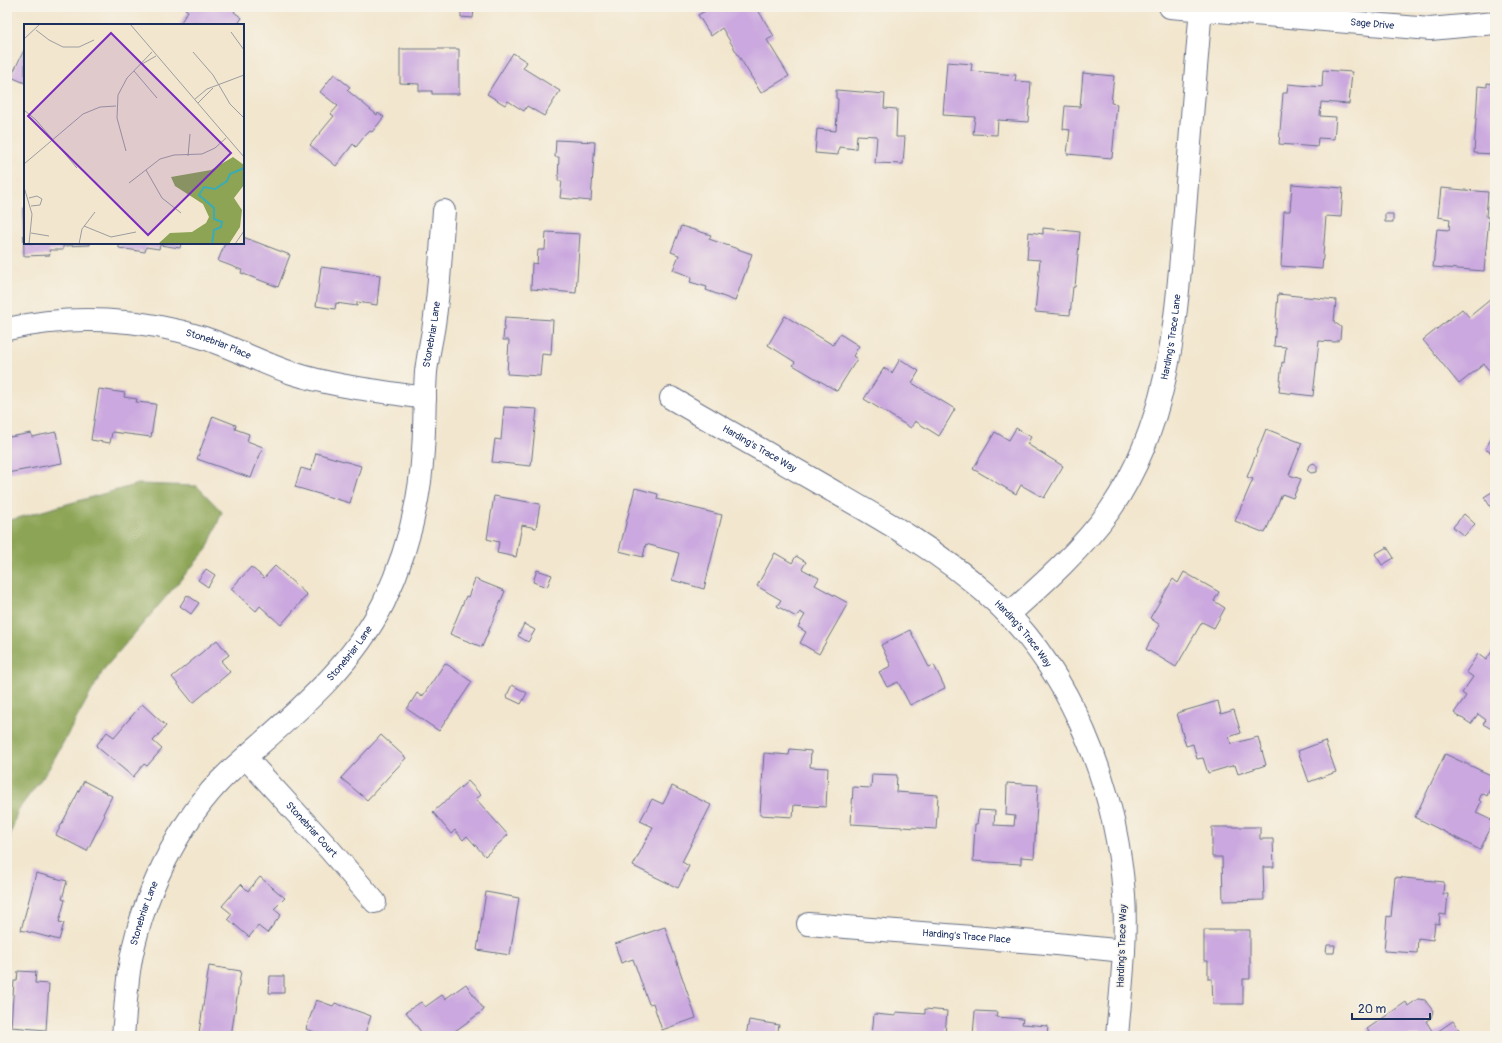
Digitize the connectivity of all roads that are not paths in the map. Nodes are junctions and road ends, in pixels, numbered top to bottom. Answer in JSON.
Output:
{"nodes":[{"id":1,"x":1170,"y":7,"type":"edge"},
{"id":2,"x":1201,"y":8,"type":"edge"},
{"id":3,"x":1495,"y":23,"type":"edge"},
{"id":4,"x":444,"y":211,"type":"dead end"},
{"id":5,"x":7,"y":329,"type":"edge"},
{"id":6,"x":425,"y":398,"type":"junction"},
{"id":7,"x":671,"y":398,"type":"dead end"},
{"id":8,"x":1008,"y":615,"type":"junction"},
{"id":9,"x":246,"y":758,"type":"junction"},
{"id":10,"x":375,"y":902,"type":"dead end"},
{"id":11,"x":808,"y":924,"type":"dead end"},
{"id":12,"x":1124,"y":951,"type":"junction"},
{"id":13,"x":123,"y":1036,"type":"edge"},
{"id":14,"x":1117,"y":1036,"type":"edge"}],
"edges":[{"from":1,"to":2,"type":"street","name":"Sage Drive"},
{"from":2,"to":3,"type":"street","name":"Sage Drive"},
{"from":2,"to":8,"type":"street","name":"Harding's Trace Lane"},
{"from":4,"to":6,"type":"street","name":"Stonebriar Lane"},
{"from":5,"to":6,"type":"street","name":"Stonebriar Place"},
{"from":6,"to":9,"type":"street","name":"Stonebriar Lane"},
{"from":7,"to":8,"type":"street","name":"Harding's Trace Way"},
{"from":8,"to":12,"type":"street","name":"Harding's Trace Way"},
{"from":9,"to":10,"type":"street","name":"Stonebriar Court"},
{"from":9,"to":13,"type":"street","name":"Stonebriar Lane"},
{"from":11,"to":12,"type":"street","name":"Harding's Trace Place"},
{"from":12,"to":14,"type":"street","name":"Harding's Trace Way"}]}
